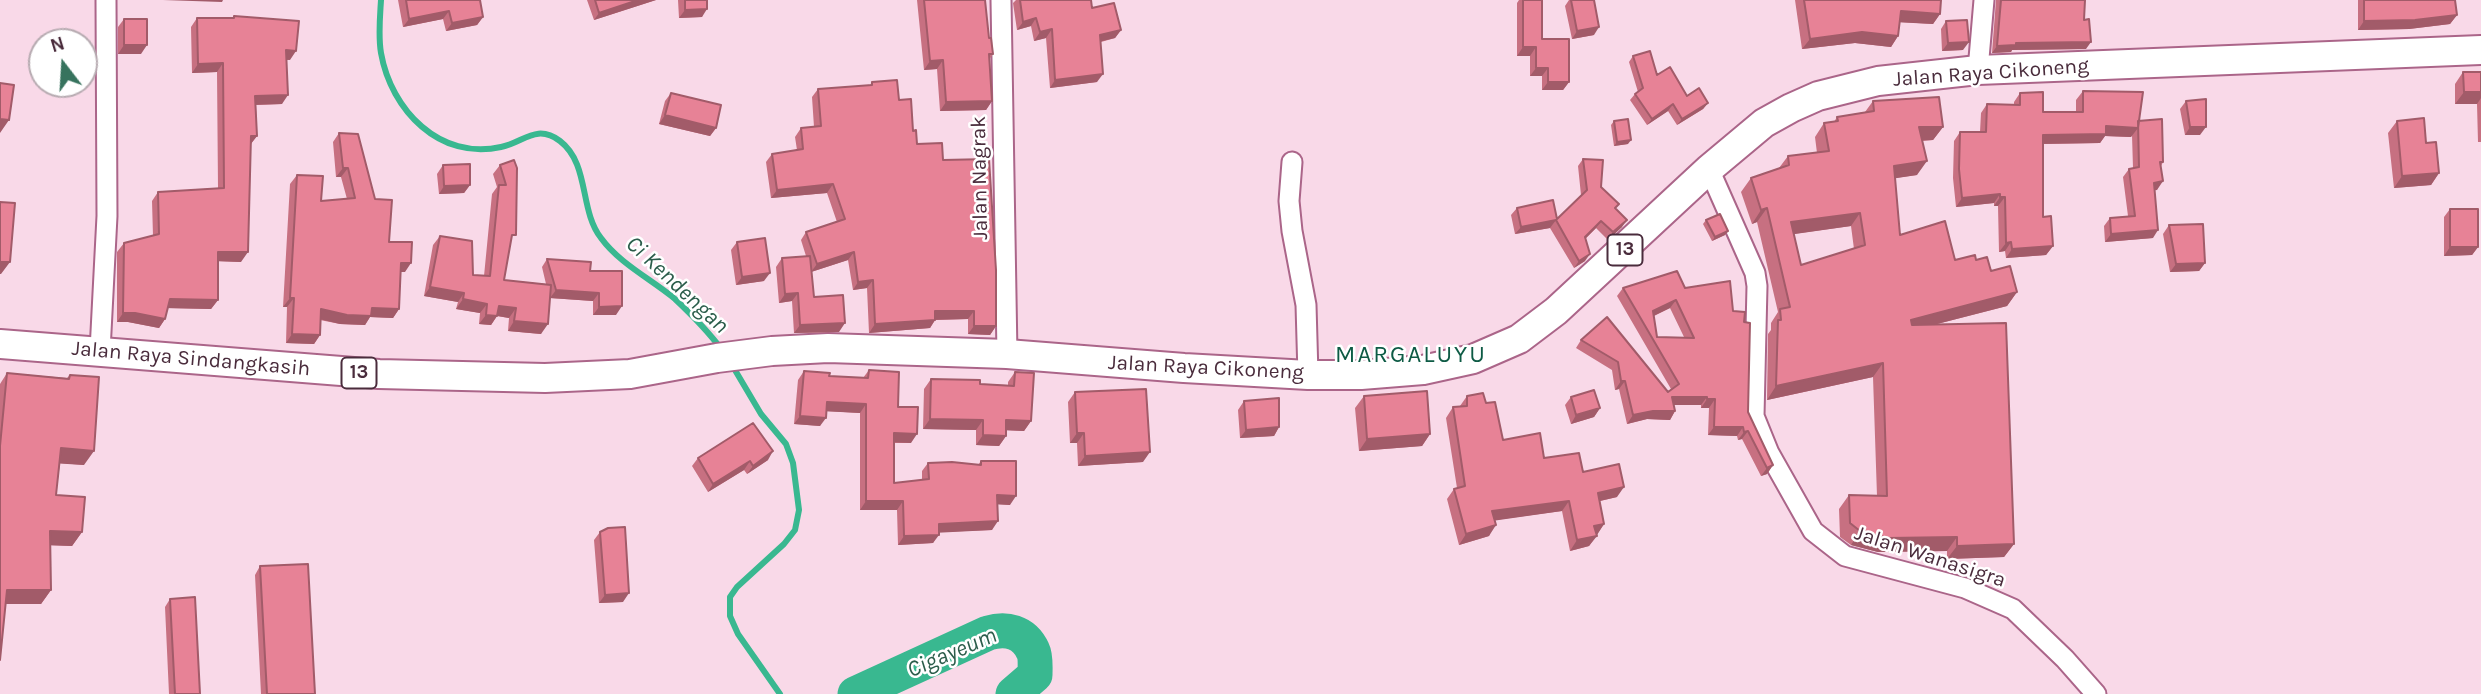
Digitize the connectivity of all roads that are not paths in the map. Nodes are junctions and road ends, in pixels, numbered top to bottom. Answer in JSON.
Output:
{"nodes":[{"id":1,"x":106,"y":0,"type":"edge"},
{"id":2,"x":1001,"y":0,"type":"edge"},
{"id":3,"x":1984,"y":0,"type":"edge"},
{"id":4,"x":2481,"y":50,"type":"edge"},
{"id":5,"x":1978,"y":71,"type":"junction"},
{"id":6,"x":1292,"y":162,"type":"dead end"},
{"id":7,"x":1709,"y":169,"type":"junction"},
{"id":8,"x":0,"y":344,"type":"edge"},
{"id":9,"x":100,"y":351,"type":"junction"},
{"id":10,"x":1007,"y":354,"type":"junction"},
{"id":11,"x":717,"y":358,"type":"joint"},
{"id":12,"x":1308,"y":375,"type":"junction"},
{"id":13,"x":2096,"y":694,"type":"edge"}],
"edges":[{"from":1,"to":9,"type":"street"},
{"from":2,"to":10,"type":"street","name":"Jalan Nagrak"},
{"from":3,"to":5,"type":"street"},
{"from":4,"to":5,"type":"highway","name":"Jalan Raya Cikoneng","number":"13"},
{"from":5,"to":7,"type":"highway","name":"Jalan Raya Cikoneng","number":"13"},
{"from":6,"to":12,"type":"street"},
{"from":7,"to":12,"type":"highway","name":"Jalan Raya Cikoneng","number":"13"},
{"from":7,"to":13,"type":"street","name":"Jalan Wanasigra"},
{"from":8,"to":9,"type":"highway","name":"Jalan Raya Sindangkasih","number":"13"},
{"from":9,"to":11,"type":"highway","name":"Jalan Raya Sindangkasih","number":"13"},
{"from":10,"to":11,"type":"highway","name":"Jalan Raya Cikoneng","number":"13"},
{"from":10,"to":12,"type":"highway","name":"Jalan Raya Cikoneng","number":"13"}]}
